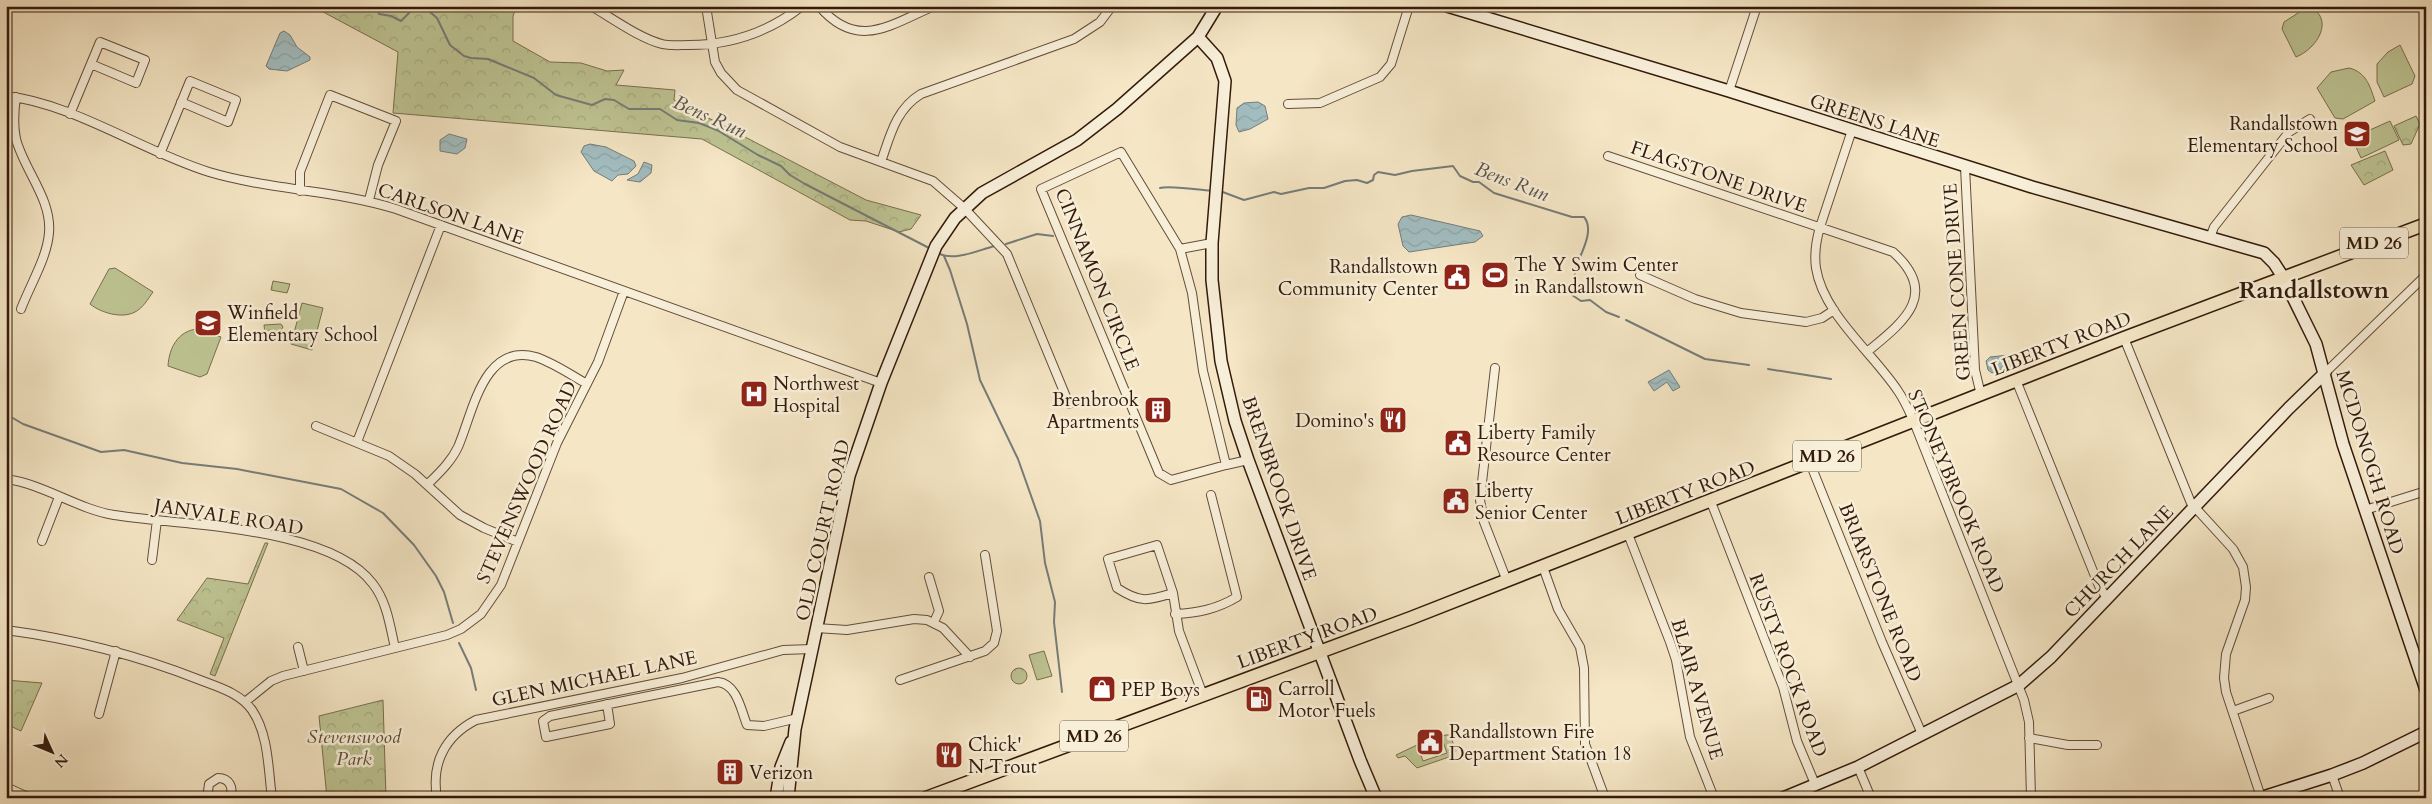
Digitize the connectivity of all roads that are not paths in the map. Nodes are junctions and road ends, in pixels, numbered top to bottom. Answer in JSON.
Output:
{"nodes":[{"id":1,"x":591,"y":6,"type":"edge"},
{"id":2,"x":706,"y":6,"type":"edge"},
{"id":3,"x":802,"y":6,"type":"edge"},
{"id":4,"x":818,"y":6,"type":"edge"},
{"id":5,"x":934,"y":6,"type":"edge"},
{"id":6,"x":1112,"y":6,"type":"edge"},
{"id":7,"x":1217,"y":6,"type":"edge"},
{"id":8,"x":1408,"y":6,"type":"edge"},
{"id":9,"x":1447,"y":6,"type":"edge"},
{"id":10,"x":1757,"y":6,"type":"edge"},
{"id":11,"x":1198,"y":36,"type":"junction"},
{"id":12,"x":711,"y":45,"type":"junction"},
{"id":13,"x":91,"y":64,"type":"junction"},
{"id":14,"x":1729,"y":91,"type":"junction"},
{"id":15,"x":6,"y":96,"type":"edge"},
{"id":16,"x":16,"y":97,"type":"junction"},
{"id":17,"x":181,"y":102,"type":"junction"},
{"id":18,"x":1288,"y":104,"type":"dead end"},
{"id":19,"x":70,"y":114,"type":"junction"},
{"id":20,"x":2310,"y":119,"type":"dead end"},
{"id":21,"x":1852,"y":130,"type":"junction"},
{"id":22,"x":160,"y":154,"type":"junction"},
{"id":23,"x":1608,"y":156,"type":"dead end"},
{"id":24,"x":881,"y":162,"type":"junction"},
{"id":25,"x":1965,"y":167,"type":"junction"},
{"id":26,"x":300,"y":191,"type":"junction"},
{"id":27,"x":369,"y":200,"type":"junction"},
{"id":28,"x":964,"y":208,"type":"junction"},
{"id":29,"x":2426,"y":224,"type":"edge"},
{"id":30,"x":441,"y":225,"type":"junction"},
{"id":31,"x":1820,"y":227,"type":"junction"},
{"id":32,"x":2210,"y":238,"type":"junction"},
{"id":33,"x":1212,"y":243,"type":"junction"},
{"id":34,"x":1180,"y":249,"type":"junction"},
{"id":35,"x":1640,"y":275,"type":"dead end"},
{"id":36,"x":2426,"y":275,"type":"edge"},
{"id":37,"x":2283,"y":278,"type":"junction"},
{"id":38,"x":624,"y":291,"type":"junction"},
{"id":39,"x":21,"y":309,"type":"dead end"},
{"id":40,"x":1834,"y":310,"type":"junction"},
{"id":41,"x":2124,"y":338,"type":"junction"},
{"id":42,"x":1867,"y":352,"type":"junction"},
{"id":43,"x":1495,"y":368,"type":"dead end"},
{"id":44,"x":2325,"y":373,"type":"junction"},
{"id":45,"x":2016,"y":380,"type":"junction"},
{"id":46,"x":881,"y":383,"type":"junction"},
{"id":47,"x":587,"y":384,"type":"junction"},
{"id":48,"x":1981,"y":394,"type":"junction"},
{"id":49,"x":1069,"y":404,"type":"dead end"},
{"id":50,"x":1914,"y":422,"type":"junction"},
{"id":51,"x":316,"y":426,"type":"dead end"},
{"id":52,"x":357,"y":442,"type":"junction"},
{"id":53,"x":1248,"y":460,"type":"junction"},
{"id":54,"x":1810,"y":463,"type":"junction"},
{"id":55,"x":1226,"y":465,"type":"junction"},
{"id":56,"x":6,"y":479,"type":"edge"},
{"id":57,"x":427,"y":486,"type":"junction"},
{"id":58,"x":2426,"y":491,"type":"edge"},
{"id":59,"x":1211,"y":495,"type":"dead end"},
{"id":60,"x":59,"y":497,"type":"junction"},
{"id":61,"x":1710,"y":502,"type":"junction"},
{"id":62,"x":2195,"y":508,"type":"junction"},
{"id":63,"x":2366,"y":510,"type":"junction"},
{"id":64,"x":157,"y":520,"type":"junction"},
{"id":65,"x":1628,"y":534,"type":"junction"},
{"id":66,"x":42,"y":541,"type":"dead end"},
{"id":67,"x":518,"y":542,"type":"junction"},
{"id":68,"x":985,"y":555,"type":"dead end"},
{"id":69,"x":152,"y":560,"type":"dead end"},
{"id":70,"x":1543,"y":567,"type":"junction"},
{"id":71,"x":930,"y":577,"type":"dead end"},
{"id":72,"x":1506,"y":581,"type":"junction"},
{"id":73,"x":1173,"y":594,"type":"junction"},
{"id":74,"x":2107,"y":598,"type":"junction"},
{"id":75,"x":1175,"y":614,"type":"junction"},
{"id":76,"x":934,"y":622,"type":"junction"},
{"id":77,"x":816,"y":628,"type":"junction"},
{"id":78,"x":6,"y":630,"type":"edge"},
{"id":79,"x":298,"y":647,"type":"dead end"},
{"id":80,"x":395,"y":648,"type":"junction"},
{"id":81,"x":812,"y":649,"type":"junction"},
{"id":82,"x":116,"y":650,"type":"junction"},
{"id":83,"x":1320,"y":652,"type":"junction"},
{"id":84,"x":970,"y":657,"type":"junction"},
{"id":85,"x":304,"y":671,"type":"junction"},
{"id":86,"x":900,"y":680,"type":"dead end"},
{"id":87,"x":2019,"y":685,"type":"junction"},
{"id":88,"x":2426,"y":690,"type":"edge"},
{"id":89,"x":1203,"y":695,"type":"junction"},
{"id":90,"x":2269,"y":698,"type":"dead end"},
{"id":91,"x":245,"y":702,"type":"junction"},
{"id":92,"x":607,"y":704,"type":"junction"},
{"id":93,"x":2233,"y":711,"type":"junction"},
{"id":94,"x":99,"y":714,"type":"dead end"},
{"id":95,"x":797,"y":723,"type":"junction"},
{"id":96,"x":2426,"y":732,"type":"edge"},
{"id":97,"x":1922,"y":734,"type":"junction"},
{"id":98,"x":2029,"y":738,"type":"junction"},
{"id":99,"x":2097,"y":745,"type":"dead end"},
{"id":100,"x":1858,"y":767,"type":"junction"},
{"id":101,"x":2332,"y":775,"type":"junction"},
{"id":102,"x":1815,"y":784,"type":"junction"},
{"id":103,"x":6,"y":787,"type":"edge"},
{"id":104,"x":2261,"y":797,"type":"edge"},
{"id":105,"x":30,"y":798,"type":"edge"},
{"id":106,"x":208,"y":798,"type":"edge"},
{"id":107,"x":229,"y":798,"type":"edge"},
{"id":108,"x":272,"y":798,"type":"edge"},
{"id":109,"x":437,"y":798,"type":"edge"},
{"id":110,"x":776,"y":798,"type":"edge"},
{"id":111,"x":788,"y":798,"type":"edge"},
{"id":112,"x":926,"y":798,"type":"edge"},
{"id":113,"x":1376,"y":798,"type":"edge"},
{"id":114,"x":1605,"y":798,"type":"edge"},
{"id":115,"x":1714,"y":798,"type":"edge"},
{"id":116,"x":1783,"y":798,"type":"edge"},
{"id":117,"x":1871,"y":798,"type":"edge"},
{"id":118,"x":2031,"y":798,"type":"edge"},
{"id":119,"x":2340,"y":798,"type":"edge"}],
"edges":[{"from":1,"to":12,"type":"street"},
{"from":2,"to":12,"type":"street"},
{"from":3,"to":12,"type":"street"},
{"from":4,"to":5,"type":"street"},
{"from":6,"to":24,"type":"street"},
{"from":7,"to":11,"type":"street","name":"OLD COURT ROAD"},
{"from":8,"to":18,"type":"street"},
{"from":9,"to":14,"type":"street","name":"GREENS LANE"},
{"from":10,"to":14,"type":"street"},
{"from":11,"to":28,"type":"street","name":"OLD COURT ROAD"},
{"from":11,"to":33,"type":"street","name":"BRENBROOK DRIVE"},
{"from":12,"to":24,"type":"street"},
{"from":13,"to":13,"type":"street"},
{"from":13,"to":19,"type":"street"},
{"from":14,"to":21,"type":"street","name":"GREENS LANE"},
{"from":15,"to":16,"type":"street","name":"CARLSON LANE"},
{"from":16,"to":19,"type":"street","name":"CARLSON LANE"},
{"from":16,"to":39,"type":"street"},
{"from":17,"to":17,"type":"street"},
{"from":17,"to":22,"type":"street"},
{"from":19,"to":22,"type":"street","name":"CARLSON LANE"},
{"from":20,"to":32,"type":"street"},
{"from":21,"to":25,"type":"street","name":"GREENS LANE"},
{"from":21,"to":31,"type":"street","name":"STONEYBROOK ROAD"},
{"from":22,"to":26,"type":"street","name":"CARLSON LANE"},
{"from":23,"to":31,"type":"street","name":"FLAGSTONE DRIVE"},
{"from":24,"to":28,"type":"street"},
{"from":25,"to":32,"type":"street","name":"GREENS LANE"},
{"from":25,"to":48,"type":"street","name":"GREEN CONE DRIVE"},
{"from":26,"to":27,"type":"street","name":"CARLSON LANE"},
{"from":26,"to":27,"type":"street"},
{"from":27,"to":30,"type":"street","name":"CARLSON LANE"},
{"from":28,"to":46,"type":"street","name":"OLD COURT ROAD"},
{"from":28,"to":49,"type":"street"},
{"from":29,"to":37,"type":"main road","name":"LIBERTY ROAD","number":"MD 26"},
{"from":30,"to":38,"type":"street","name":"CARLSON LANE"},
{"from":30,"to":52,"type":"street"},
{"from":31,"to":40,"type":"street","name":"STONEYBROOK ROAD"},
{"from":31,"to":42,"type":"street","name":"FLAGSTONE DRIVE"},
{"from":32,"to":37,"type":"street","name":"GREENS LANE"},
{"from":33,"to":34,"type":"street"},
{"from":33,"to":53,"type":"street","name":"BRENBROOK DRIVE"},
{"from":34,"to":55,"type":"street","name":"CINNAMON CIRCLE"},
{"from":34,"to":55,"type":"street","name":"CINNAMON CIRCLE"},
{"from":35,"to":40,"type":"street"},
{"from":36,"to":44,"type":"street","name":"CHURCH LANE"},
{"from":37,"to":41,"type":"main road","name":"LIBERTY ROAD","number":"MD 26"},
{"from":37,"to":44,"type":"street","name":"MCDONOGH ROAD"},
{"from":38,"to":46,"type":"street","name":"CARLSON LANE"},
{"from":38,"to":47,"type":"street","name":"STEVENSWOOD ROAD"},
{"from":40,"to":42,"type":"street","name":"STONEYBROOK ROAD"},
{"from":41,"to":45,"type":"main road","name":"LIBERTY ROAD","number":"MD 26"},
{"from":41,"to":62,"type":"street"},
{"from":42,"to":50,"type":"street","name":"STONEYBROOK ROAD"},
{"from":43,"to":72,"type":"street"},
{"from":44,"to":62,"type":"street","name":"CHURCH LANE"},
{"from":44,"to":63,"type":"street","name":"MCDONOGH ROAD"},
{"from":45,"to":48,"type":"main road","name":"LIBERTY ROAD","number":"MD 26"},
{"from":45,"to":74,"type":"street"},
{"from":46,"to":77,"type":"street","name":"OLD COURT ROAD"},
{"from":47,"to":57,"type":"street"},
{"from":47,"to":67,"type":"street","name":"STEVENSWOOD ROAD"},
{"from":48,"to":50,"type":"main road","name":"LIBERTY ROAD","number":"MD 26"},
{"from":50,"to":54,"type":"main road","name":"LIBERTY ROAD","number":"MD 26"},
{"from":50,"to":87,"type":"street","name":"STONEYBROOK ROAD"},
{"from":51,"to":52,"type":"street"},
{"from":52,"to":57,"type":"street"},
{"from":53,"to":55,"type":"street","name":"CINNAMON CIRCLE"},
{"from":53,"to":83,"type":"street","name":"BRENBROOK DRIVE"},
{"from":54,"to":61,"type":"main road","name":"LIBERTY ROAD","number":"MD 26"},
{"from":54,"to":97,"type":"street","name":"BRIARSTONE ROAD"},
{"from":56,"to":60,"type":"street","name":"JANVALE ROAD"},
{"from":57,"to":67,"type":"street"},
{"from":58,"to":63,"type":"street"},
{"from":59,"to":75,"type":"street"},
{"from":60,"to":64,"type":"street","name":"JANVALE ROAD"},
{"from":60,"to":66,"type":"street"},
{"from":61,"to":65,"type":"main road","name":"LIBERTY ROAD","number":"MD 26"},
{"from":61,"to":102,"type":"street","name":"RUSTY ROCK ROAD"},
{"from":62,"to":74,"type":"street","name":"CHURCH LANE"},
{"from":62,"to":93,"type":"street"},
{"from":63,"to":88,"type":"street","name":"MCDONOGH ROAD"},
{"from":64,"to":69,"type":"street"},
{"from":64,"to":80,"type":"street","name":"JANVALE ROAD"},
{"from":65,"to":70,"type":"main road","name":"LIBERTY ROAD","number":"MD 26"},
{"from":65,"to":115,"type":"street","name":"BLAIR AVENUE"},
{"from":67,"to":80,"type":"street","name":"STEVENSWOOD ROAD"},
{"from":68,"to":84,"type":"street"},
{"from":70,"to":72,"type":"main road","name":"LIBERTY ROAD","number":"MD 26"},
{"from":70,"to":114,"type":"street"},
{"from":71,"to":76,"type":"street"},
{"from":72,"to":83,"type":"main road","name":"LIBERTY ROAD","number":"MD 26"},
{"from":73,"to":73,"type":"street"},
{"from":73,"to":75,"type":"street"},
{"from":74,"to":87,"type":"street","name":"CHURCH LANE"},
{"from":75,"to":89,"type":"street"},
{"from":76,"to":77,"type":"street"},
{"from":76,"to":84,"type":"street"},
{"from":77,"to":81,"type":"street","name":"OLD COURT ROAD"},
{"from":78,"to":82,"type":"street"},
{"from":79,"to":85,"type":"street"},
{"from":80,"to":85,"type":"street","name":"STEVENSWOOD ROAD"},
{"from":81,"to":95,"type":"street","name":"OLD COURT ROAD"},
{"from":81,"to":109,"type":"street","name":"GLEN MICHAEL LANE"},
{"from":82,"to":91,"type":"street"},
{"from":82,"to":94,"type":"street"},
{"from":83,"to":89,"type":"main road","name":"LIBERTY ROAD","number":"MD 26"},
{"from":83,"to":113,"type":"street","name":"BRENBROOK DRIVE"},
{"from":84,"to":86,"type":"street"},
{"from":85,"to":91,"type":"street","name":"STEVENSWOOD ROAD"},
{"from":87,"to":97,"type":"street","name":"CHURCH LANE"},
{"from":87,"to":98,"type":"street","name":"STONEYBROOK ROAD"},
{"from":89,"to":112,"type":"main road","name":"LIBERTY ROAD","number":"MD 26"},
{"from":90,"to":93,"type":"street"},
{"from":91,"to":108,"type":"street"},
{"from":92,"to":92,"type":"street"},
{"from":92,"to":95,"type":"street"},
{"from":93,"to":104,"type":"street"},
{"from":95,"to":110,"type":"street","name":"OLD COURT ROAD"},
{"from":95,"to":111,"type":"street","name":"OLD COURT ROAD"},
{"from":96,"to":101,"type":"street"},
{"from":97,"to":100,"type":"street","name":"CHURCH LANE"},
{"from":98,"to":99,"type":"street"},
{"from":98,"to":118,"type":"street","name":"STONEYBROOK ROAD"},
{"from":100,"to":102,"type":"street","name":"CHURCH LANE"},
{"from":100,"to":117,"type":"street"},
{"from":101,"to":104,"type":"street"},
{"from":101,"to":119,"type":"street"},
{"from":102,"to":116,"type":"street","name":"CHURCH LANE"},
{"from":103,"to":105,"type":"street"},
{"from":106,"to":107,"type":"street"}]}
